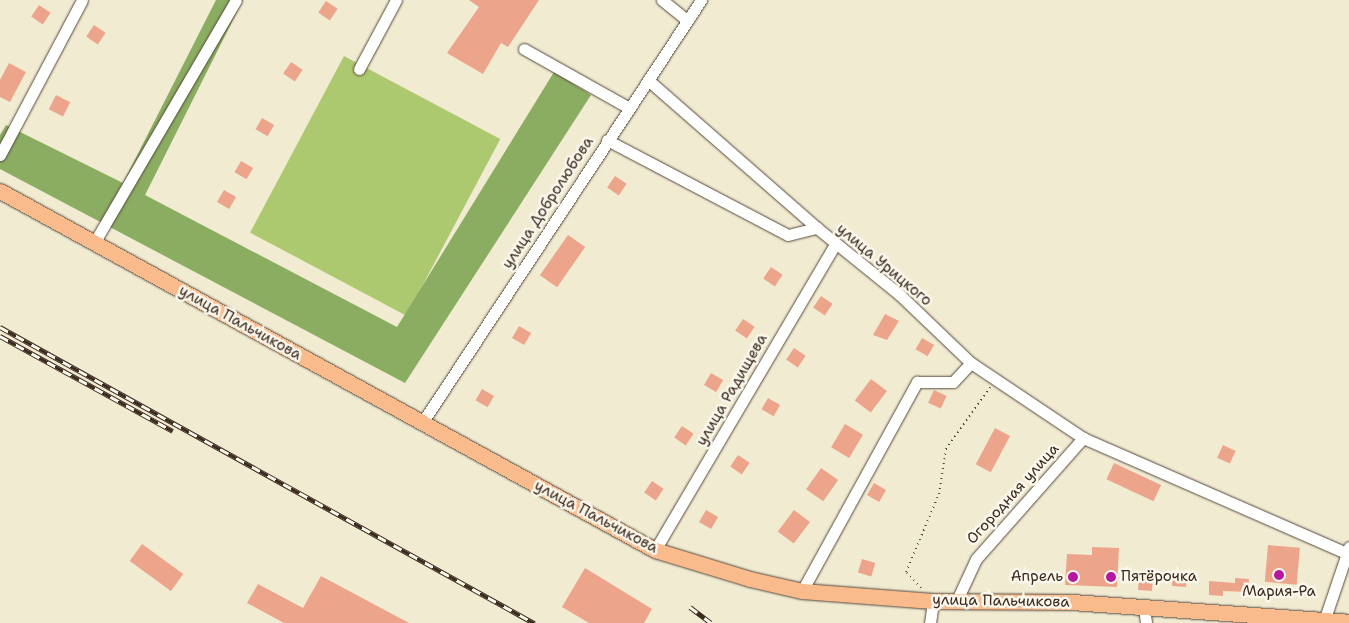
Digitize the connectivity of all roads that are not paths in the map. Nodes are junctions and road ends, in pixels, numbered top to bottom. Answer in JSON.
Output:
{"nodes":[{"id":1,"x":82,"y":0,"type":"edge"},
{"id":2,"x":236,"y":0,"type":"edge"},
{"id":3,"x":396,"y":0,"type":"edge"},
{"id":4,"x":662,"y":0,"type":"edge"},
{"id":5,"x":701,"y":0,"type":"edge"},
{"id":6,"x":687,"y":20,"type":"junction"},
{"id":7,"x":524,"y":50,"type":"dead end"},
{"id":8,"x":359,"y":69,"type":"dead end"},
{"id":9,"x":648,"y":80,"type":"junction"},
{"id":10,"x":629,"y":108,"type":"junction"},
{"id":11,"x":607,"y":140,"type":"junction"},
{"id":12,"x":0,"y":155,"type":"edge"},
{"id":13,"x":0,"y":191,"type":"edge"},
{"id":14,"x":817,"y":228,"type":"junction"},
{"id":15,"x":94,"y":243,"type":"junction"},
{"id":16,"x":835,"y":244,"type":"junction"},
{"id":17,"x":971,"y":363,"type":"junction"},
{"id":18,"x":422,"y":423,"type":"junction"},
{"id":19,"x":1083,"y":438,"type":"junction"},
{"id":20,"x":655,"y":550,"type":"junction"},
{"id":21,"x":1347,"y":550,"type":"edge"},
{"id":22,"x":802,"y":591,"type":"junction"},
{"id":23,"x":957,"y":600,"type":"junction"},
{"id":24,"x":933,"y":601,"type":"junction"},
{"id":25,"x":1144,"y":608,"type":"junction"},
{"id":26,"x":1264,"y":620,"type":"edge"},
{"id":27,"x":1324,"y":621,"type":"junction"},
{"id":28,"x":1349,"y":622,"type":"edge"},
{"id":29,"x":930,"y":623,"type":"edge"},
{"id":30,"x":1146,"y":623,"type":"edge"}],
"edges":[{"from":1,"to":12,"type":"street"},
{"from":2,"to":15,"type":"street"},
{"from":3,"to":8,"type":"street"},
{"from":4,"to":6,"type":"street"},
{"from":5,"to":6,"type":"street","name":"улица Добролюбова"},
{"from":6,"to":9,"type":"street","name":"улица Добролюбова"},
{"from":7,"to":10,"type":"street"},
{"from":9,"to":10,"type":"street","name":"улица Добролюбова"},
{"from":9,"to":14,"type":"street"},
{"from":10,"to":11,"type":"street","name":"улица Добролюбова"},
{"from":11,"to":14,"type":"street","name":"улица Урицкого"},
{"from":11,"to":18,"type":"street","name":"улица Добролюбова"},
{"from":13,"to":15,"type":"main road","name":"улица Пальчикова"},
{"from":14,"to":16,"type":"street","name":"улица Урицкого"},
{"from":15,"to":18,"type":"main road","name":"улица Пальчикова"},
{"from":16,"to":17,"type":"street","name":"улица Урицкого"},
{"from":16,"to":20,"type":"street","name":"улица Радищева"},
{"from":17,"to":19,"type":"street","name":"улица Урицкого"},
{"from":17,"to":22,"type":"street"},
{"from":18,"to":20,"type":"main road","name":"улица Пальчикова"},
{"from":19,"to":21,"type":"street","name":"улица Урицкого"},
{"from":19,"to":23,"type":"street","name":"Огородная улица"},
{"from":20,"to":22,"type":"main road","name":"улица Пальчикова"},
{"from":21,"to":27,"type":"street"},
{"from":22,"to":24,"type":"main road","name":"улица Пальчикова"},
{"from":23,"to":24,"type":"main road","name":"улица Пальчикова"},
{"from":23,"to":25,"type":"main road","name":"улица Пальчикова"},
{"from":24,"to":29,"type":"street"},
{"from":25,"to":26,"type":"main road","name":"улица Пальчикова"},
{"from":25,"to":30,"type":"street"},
{"from":26,"to":27,"type":"main road","name":"улица Пальчикова"},
{"from":27,"to":28,"type":"main road","name":"улица Пальчикова"}]}
